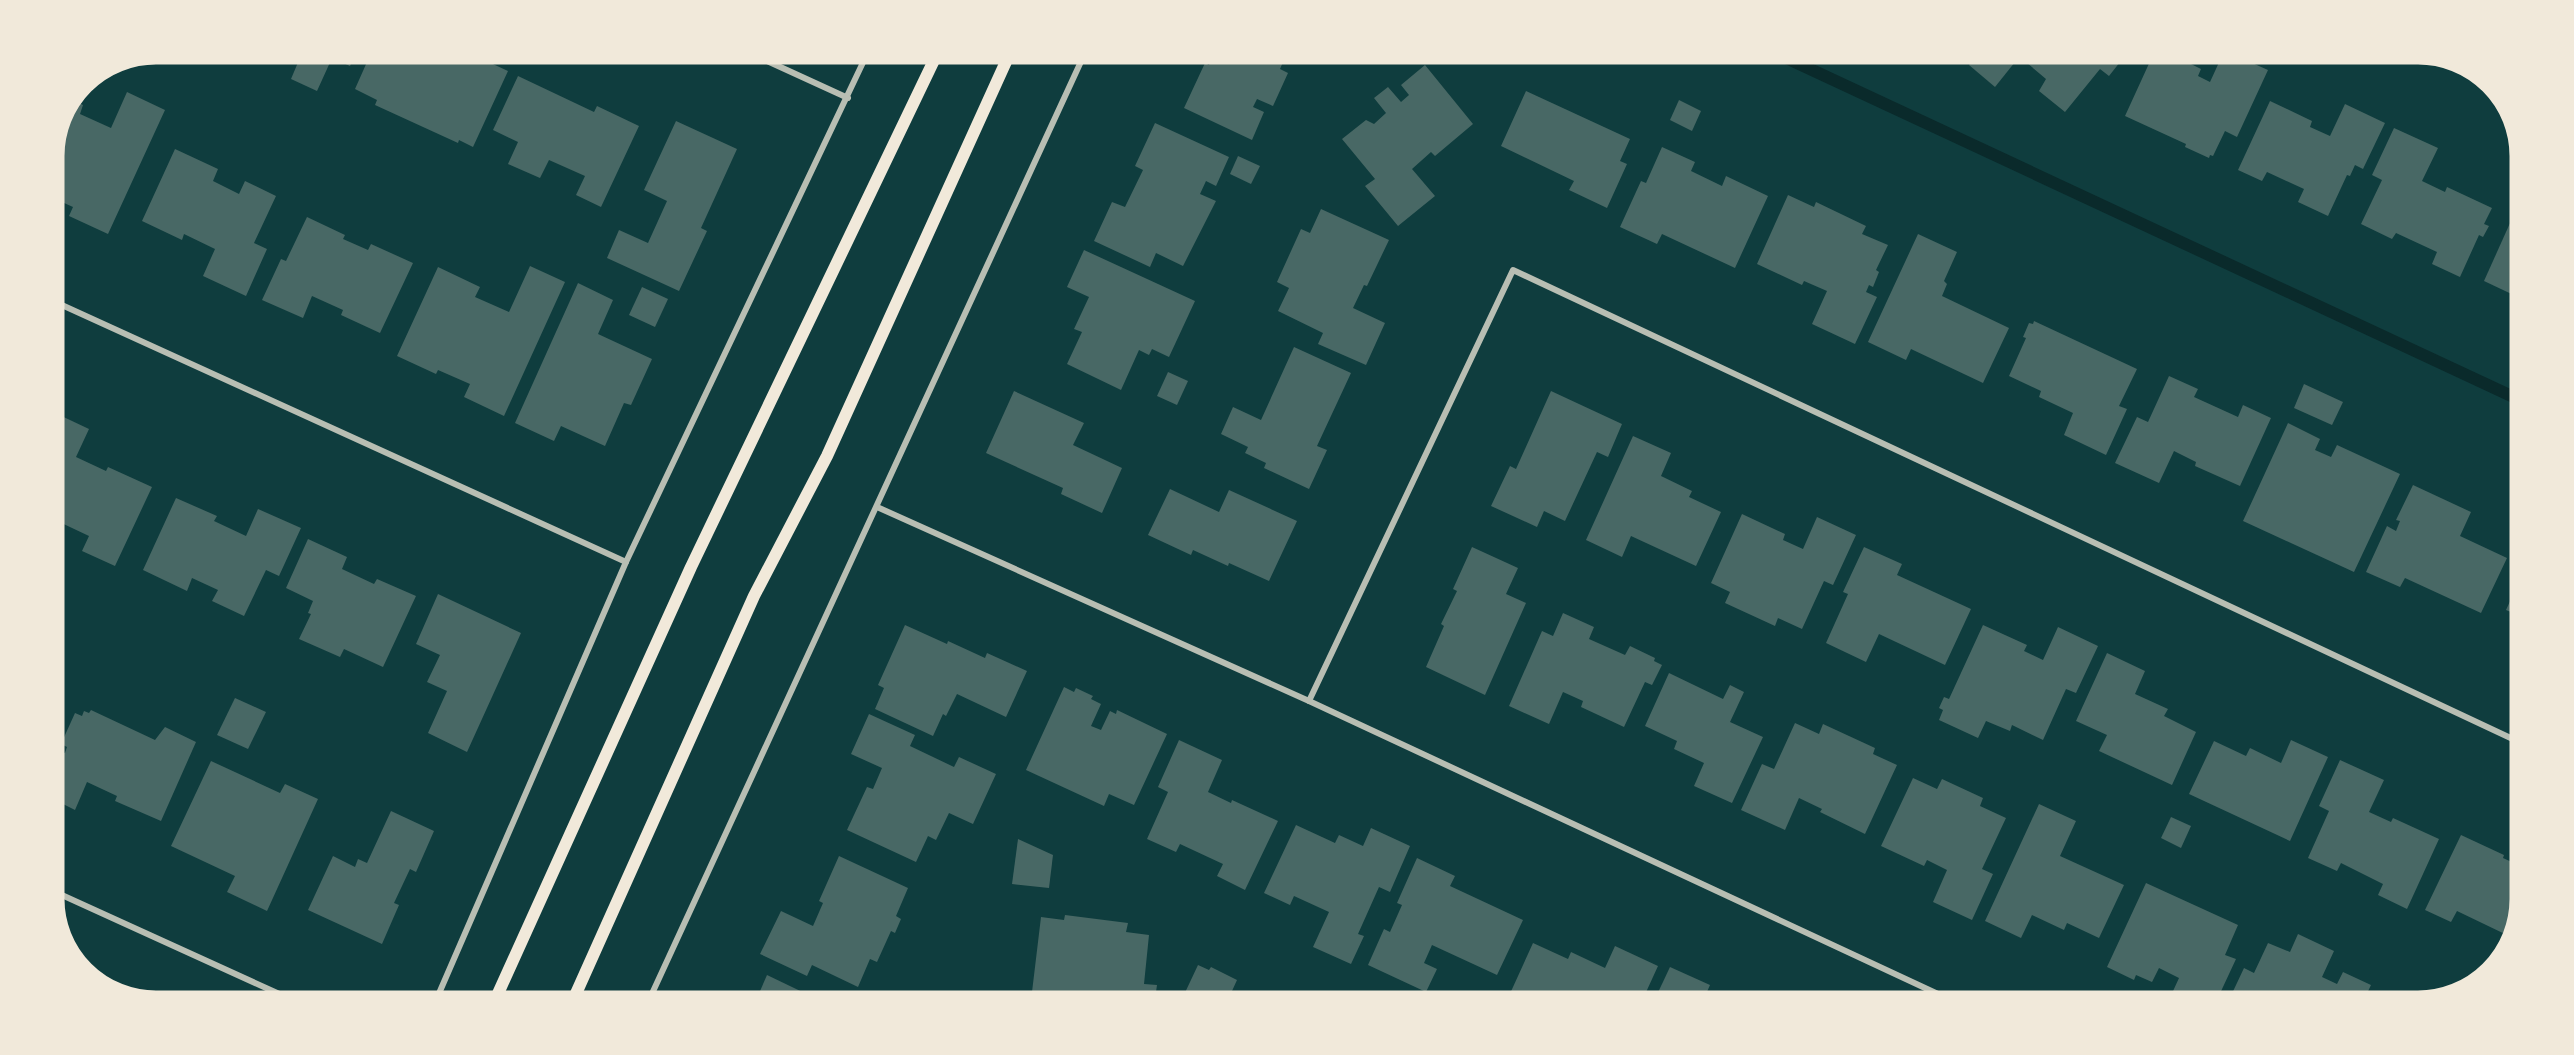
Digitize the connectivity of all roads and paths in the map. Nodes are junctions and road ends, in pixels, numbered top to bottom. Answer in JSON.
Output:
{"nodes":[{"id":1,"x":772,"y":63,"type":"edge"},
{"id":2,"x":863,"y":63,"type":"edge"},
{"id":3,"x":933,"y":63,"type":"edge"},
{"id":4,"x":1005,"y":63,"type":"edge"},
{"id":5,"x":1080,"y":63,"type":"edge"},
{"id":6,"x":848,"y":98,"type":"junction"},
{"id":7,"x":63,"y":306,"type":"edge"},
{"id":8,"x":877,"y":507,"type":"junction"},
{"id":9,"x":626,"y":562,"type":"junction"},
{"id":10,"x":1309,"y":701,"type":"junction"},
{"id":11,"x":2511,"y":738,"type":"edge"},
{"id":12,"x":63,"y":896,"type":"edge"},
{"id":13,"x":275,"y":992,"type":"edge"},
{"id":14,"x":440,"y":992,"type":"edge"},
{"id":15,"x":499,"y":992,"type":"edge"},
{"id":16,"x":577,"y":992,"type":"edge"},
{"id":17,"x":653,"y":992,"type":"edge"},
{"id":18,"x":1934,"y":992,"type":"edge"}],
"edges":[{"from":1,"to":6,"type":"street"},
{"from":2,"to":6,"type":"street"},
{"from":3,"to":15,"type":"main road"},
{"from":4,"to":16,"type":"main road"},
{"from":5,"to":8,"type":"street"},
{"from":6,"to":9,"type":"street"},
{"from":7,"to":9,"type":"street"},
{"from":8,"to":10,"type":"street"},
{"from":8,"to":17,"type":"street"},
{"from":9,"to":14,"type":"street"},
{"from":10,"to":11,"type":"street"},
{"from":10,"to":18,"type":"street"},
{"from":12,"to":13,"type":"street"}]}
